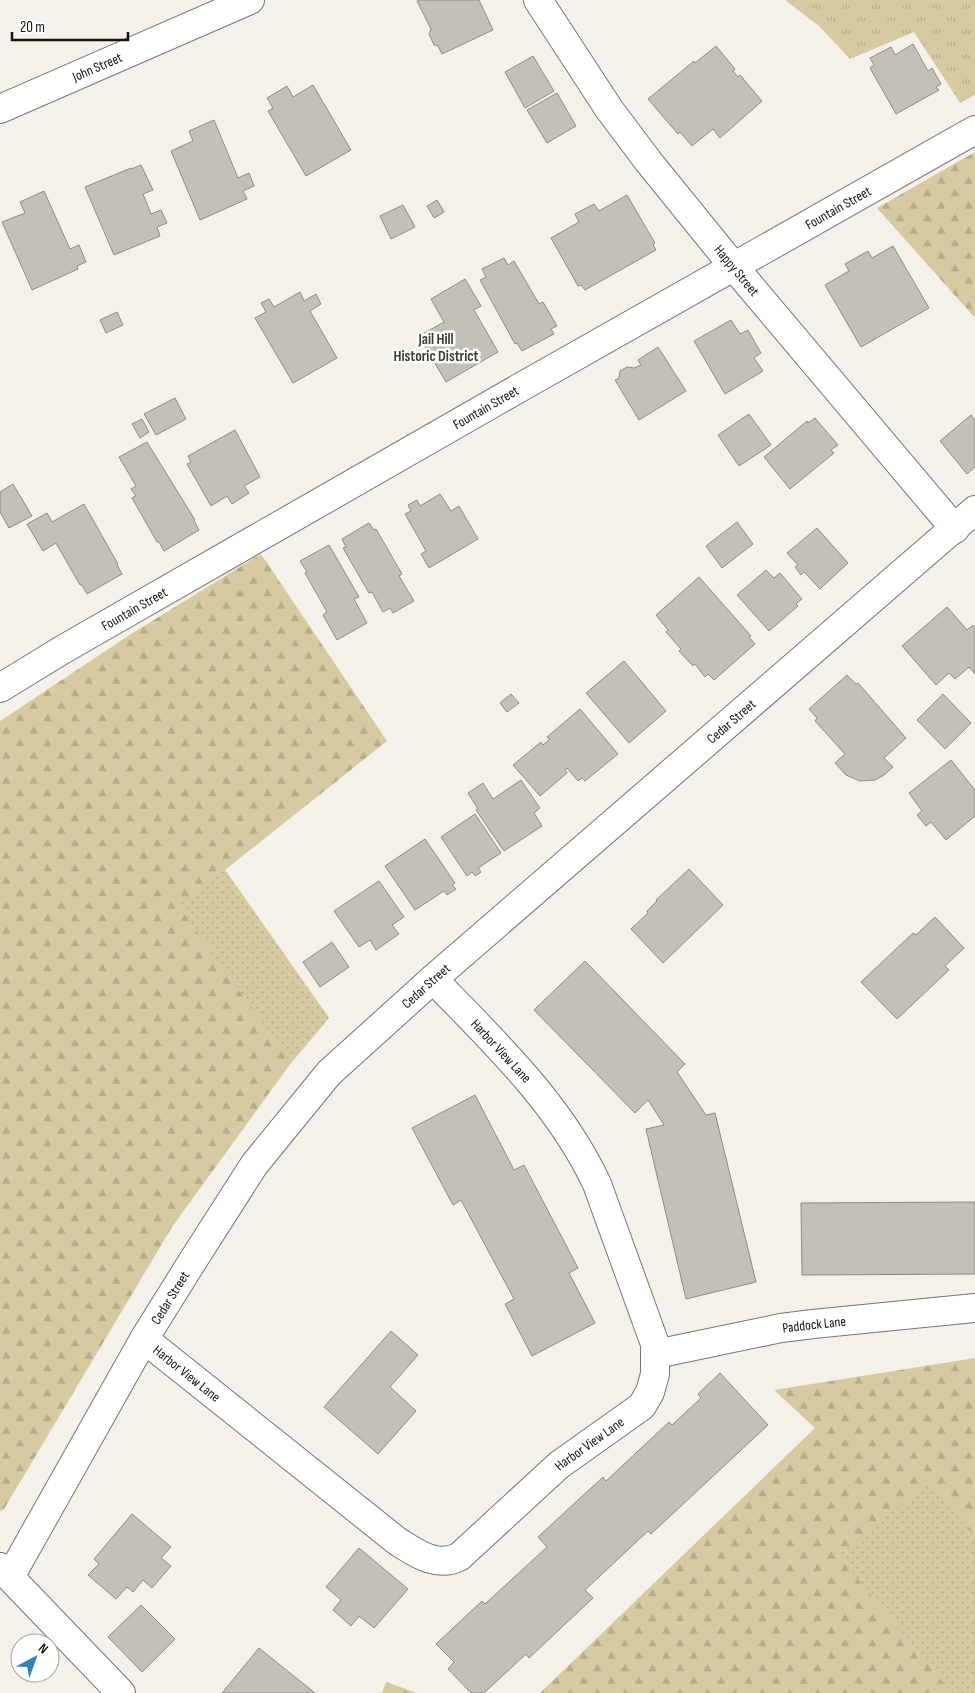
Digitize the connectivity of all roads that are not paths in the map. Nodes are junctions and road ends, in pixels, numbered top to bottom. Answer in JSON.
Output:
{"nodes":[{"id":1,"x":250,"y":0,"type":"edge"},
{"id":2,"x":538,"y":0,"type":"edge"},
{"id":3,"x":0,"y":109,"type":"edge"},
{"id":4,"x":975,"y":130,"type":"edge"},
{"id":5,"x":734,"y":267,"type":"junction"},
{"id":6,"x":975,"y":510,"type":"edge"},
{"id":7,"x":954,"y":529,"type":"junction"},
{"id":8,"x":0,"y":688,"type":"edge"},
{"id":9,"x":433,"y":979,"type":"junction"},
{"id":10,"x":975,"y":1308,"type":"edge"},
{"id":11,"x":144,"y":1339,"type":"junction"},
{"id":12,"x":656,"y":1354,"type":"junction"},
{"id":13,"x":5,"y":1572,"type":"edge"},
{"id":14,"x":121,"y":1693,"type":"edge"}],
"edges":[{"from":1,"to":3,"type":"street","name":"John Street"},
{"from":2,"to":5,"type":"street","name":"Happy Street"},
{"from":4,"to":5,"type":"street","name":"Fountain Street"},
{"from":5,"to":7,"type":"street","name":"Happy Street"},
{"from":5,"to":8,"type":"street","name":"Fountain Street"},
{"from":6,"to":7,"type":"street","name":"Cedar Street"},
{"from":7,"to":9,"type":"street","name":"Cedar Street"},
{"from":9,"to":11,"type":"street","name":"Cedar Street"},
{"from":9,"to":12,"type":"street","name":"Harbor View Lane"},
{"from":10,"to":12,"type":"street","name":"Paddock Lane"},
{"from":11,"to":12,"type":"street","name":"Harbor View Lane"},
{"from":11,"to":13,"type":"street","name":"Cedar Street"},
{"from":13,"to":14,"type":"street"}]}
